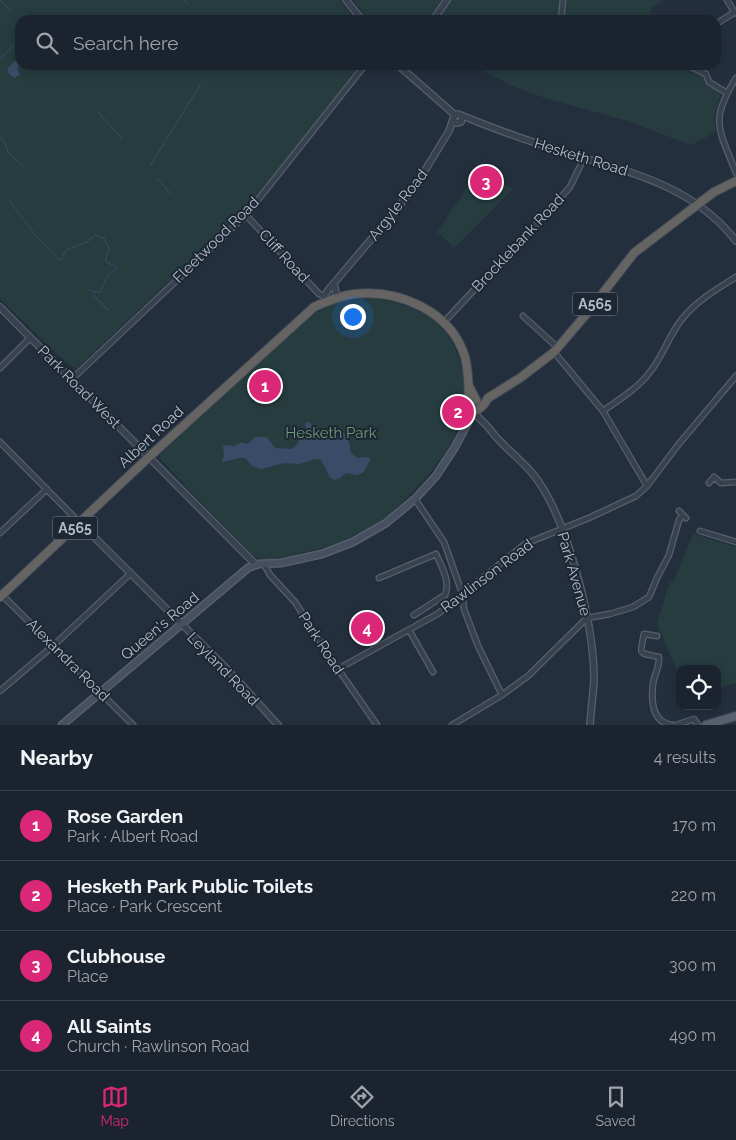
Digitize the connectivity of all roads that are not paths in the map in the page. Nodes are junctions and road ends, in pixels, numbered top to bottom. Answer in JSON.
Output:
{"nodes":[{"id":1,"x":346,"y":0,"type":"edge"},
{"id":2,"x":447,"y":0,"type":"edge"},
{"id":3,"x":563,"y":0,"type":"edge"},
{"id":4,"x":727,"y":0,"type":"edge"},
{"id":5,"x":735,"y":13,"type":"edge"},
{"id":6,"x":358,"y":15,"type":"edge"},
{"id":7,"x":436,"y":15,"type":"edge"},
{"id":8,"x":562,"y":15,"type":"edge"},
{"id":9,"x":721,"y":21,"type":"edge"},
{"id":10,"x":361,"y":70,"type":"edge"},
{"id":11,"x":407,"y":70,"type":"edge"},
{"id":12,"x":698,"y":70,"type":"edge"},
{"id":13,"x":736,"y":78,"type":"edge"},
{"id":14,"x":727,"y":92,"type":"junction"},
{"id":15,"x":455,"y":118,"type":"junction"},
{"id":16,"x":584,"y":158,"type":"junction"},
{"id":17,"x":736,"y":173,"type":"edge"},
{"id":18,"x":736,"y":181,"type":"edge"},
{"id":19,"x":697,"y":204,"type":"junction"},
{"id":20,"x":246,"y":215,"type":"junction"},
{"id":21,"x":736,"y":241,"type":"edge"},
{"id":22,"x":736,"y":277,"type":"edge"},
{"id":23,"x":334,"y":284,"type":"junction"},
{"id":24,"x":337,"y":298,"type":"junction"},
{"id":25,"x":324,"y":299,"type":"junction"},
{"id":26,"x":0,"y":307,"type":"edge"},
{"id":27,"x":523,"y":316,"type":"dead end"},
{"id":28,"x":444,"y":322,"type":"junction"},
{"id":29,"x":30,"y":338,"type":"junction"},
{"id":30,"x":555,"y":350,"type":"junction"},
{"id":31,"x":0,"y":368,"type":"edge"},
{"id":32,"x":736,"y":376,"type":"edge"},
{"id":33,"x":72,"y":379,"type":"junction"},
{"id":34,"x":475,"y":406,"type":"junction"},
{"id":35,"x":603,"y":411,"type":"junction"},
{"id":36,"x":0,"y":442,"type":"edge"},
{"id":37,"x":148,"y":458,"type":"junction"},
{"id":38,"x":736,"y":482,"type":"edge"},
{"id":39,"x":709,"y":483,"type":"dead end"},
{"id":40,"x":647,"y":486,"type":"junction"},
{"id":41,"x":47,"y":489,"type":"junction"},
{"id":42,"x":414,"y":499,"type":"junction"},
{"id":43,"x":678,"y":511,"type":"dead end"},
{"id":44,"x":80,"y":523,"type":"junction"},
{"id":45,"x":561,"y":528,"type":"junction"},
{"id":46,"x":700,"y":531,"type":"dead end"},
{"id":47,"x":0,"y":533,"type":"edge"},
{"id":48,"x":736,"y":542,"type":"edge"},
{"id":49,"x":446,"y":548,"type":"junction"},
{"id":50,"x":436,"y":554,"type":"junction"},
{"id":51,"x":264,"y":564,"type":"junction"},
{"id":52,"x":256,"y":565,"type":"junction"},
{"id":53,"x":455,"y":570,"type":"junction"},
{"id":54,"x":130,"y":574,"type":"junction"},
{"id":55,"x":444,"y":574,"type":"junction"},
{"id":56,"x":378,"y":578,"type":"dead end"},
{"id":57,"x":462,"y":593,"type":"junction"},
{"id":58,"x":1,"y":595,"type":"edge"},
{"id":59,"x":420,"y":611,"type":"junction"},
{"id":60,"x":414,"y":615,"type":"dead end"},
{"id":61,"x":587,"y":618,"type":"junction"},
{"id":62,"x":426,"y":620,"type":"junction"},
{"id":63,"x":180,"y":625,"type":"junction"},
{"id":64,"x":409,"y":630,"type":"junction"},
{"id":65,"x":657,"y":636,"type":"dead end"},
{"id":66,"x":54,"y":645,"type":"junction"},
{"id":67,"x":338,"y":669,"type":"junction"},
{"id":68,"x":433,"y":672,"type":"dead end"},
{"id":69,"x":0,"y":691,"type":"edge"},
{"id":70,"x":100,"y":692,"type":"junction"},
{"id":71,"x":502,"y":695,"type":"junction"},
{"id":72,"x":736,"y":716,"type":"edge"},
{"id":73,"x":62,"y":725,"type":"edge"},
{"id":74,"x":133,"y":725,"type":"edge"},
{"id":75,"x":278,"y":725,"type":"edge"},
{"id":76,"x":377,"y":725,"type":"edge"},
{"id":77,"x":452,"y":725,"type":"edge"},
{"id":78,"x":590,"y":725,"type":"edge"},
{"id":79,"x":674,"y":725,"type":"edge"},
{"id":80,"x":698,"y":725,"type":"edge"},
{"id":81,"x":706,"y":725,"type":"edge"}],
"edges":[{"from":1,"to":6,"type":"street"},
{"from":2,"to":7,"type":"street"},
{"from":3,"to":8,"type":"street"},
{"from":4,"to":5,"type":"street"},
{"from":5,"to":9,"type":"street"},
{"from":10,"to":20,"type":"street","name":"Fleetwood Road"},
{"from":11,"to":15,"type":"street"},
{"from":12,"to":14,"type":"street"},
{"from":13,"to":14,"type":"street"},
{"from":14,"to":17,"type":"street"},
{"from":15,"to":16,"type":"street","name":"Hesketh Road"},
{"from":15,"to":23,"type":"street","name":"Argyle Road"},
{"from":16,"to":19,"type":"street","name":"Hesketh Road"},
{"from":16,"to":28,"type":"street","name":"Brocklebank Road"},
{"from":18,"to":19,"type":"highway","number":"A565"},
{"from":19,"to":21,"type":"street","name":"Hesketh Road"},
{"from":19,"to":30,"type":"highway","number":"A565"},
{"from":20,"to":25,"type":"street","name":"Cliff Road"},
{"from":20,"to":33,"type":"street","name":"Fleetwood Road"},
{"from":22,"to":35,"type":"street"},
{"from":23,"to":24,"type":"street"},
{"from":23,"to":25,"type":"street","name":"Argyle Road"},
{"from":24,"to":25,"type":"highway","number":"A565"},
{"from":24,"to":28,"type":"highway","number":"A565"},
{"from":25,"to":37,"type":"highway","name":"Albert Road","number":"A565"},
{"from":26,"to":29,"type":"street","name":"Park Road West"},
{"from":27,"to":30,"type":"street"},
{"from":28,"to":34,"type":"highway","number":"A565"},
{"from":29,"to":31,"type":"street"},
{"from":29,"to":33,"type":"street","name":"Park Road West"},
{"from":30,"to":34,"type":"highway","number":"A565"},
{"from":30,"to":35,"type":"street"},
{"from":32,"to":40,"type":"street","name":"Rawlinson Road"},
{"from":33,"to":37,"type":"street","name":"Park Road West"},
{"from":34,"to":42,"type":"main road","name":"Queen's Road"},
{"from":34,"to":45,"type":"street","name":"Park Avenue"},
{"from":35,"to":40,"type":"street"},
{"from":36,"to":41,"type":"street","name":"Leyland Road"},
{"from":37,"to":44,"type":"highway","name":"Albert Road","number":"A565"},
{"from":37,"to":52,"type":"street"},
{"from":38,"to":39,"type":"street"},
{"from":40,"to":45,"type":"street","name":"Rawlinson Road"},
{"from":41,"to":44,"type":"street","name":"Leyland Road"},
{"from":41,"to":47,"type":"street"},
{"from":42,"to":49,"type":"street"},
{"from":42,"to":51,"type":"main road","name":"Queen's Road"},
{"from":43,"to":61,"type":"street"},
{"from":44,"to":54,"type":"street","name":"Leyland Road"},
{"from":44,"to":58,"type":"highway","name":"Albert Road","number":"A565"},
{"from":45,"to":57,"type":"street","name":"Rawlinson Road"},
{"from":45,"to":61,"type":"street","name":"Park Avenue"},
{"from":46,"to":48,"type":"street"},
{"from":49,"to":50,"type":"street"},
{"from":49,"to":53,"type":"street"},
{"from":50,"to":55,"type":"street"},
{"from":50,"to":56,"type":"street"},
{"from":51,"to":52,"type":"main road","name":"Queen's Road"},
{"from":51,"to":67,"type":"street","name":"Park Road"},
{"from":52,"to":63,"type":"main road","name":"Queen's Road"},
{"from":53,"to":55,"type":"street"},
{"from":53,"to":57,"type":"street"},
{"from":54,"to":63,"type":"street","name":"Leyland Road"},
{"from":54,"to":66,"type":"street"},
{"from":55,"to":59,"type":"street"},
{"from":57,"to":62,"type":"street","name":"Rawlinson Road"},
{"from":57,"to":71,"type":"street"},
{"from":58,"to":66,"type":"street","name":"Alexandra Road"},
{"from":59,"to":60,"type":"street"},
{"from":59,"to":62,"type":"street"},
{"from":61,"to":71,"type":"street"},
{"from":61,"to":78,"type":"street","name":"Park Avenue"},
{"from":62,"to":64,"type":"street","name":"Rawlinson Road"},
{"from":63,"to":70,"type":"main road","name":"Queen's Road"},
{"from":63,"to":75,"type":"street","name":"Leyland Road"},
{"from":64,"to":67,"type":"street","name":"Rawlinson Road"},
{"from":64,"to":68,"type":"street"},
{"from":65,"to":79,"type":"street"},
{"from":66,"to":69,"type":"street"},
{"from":66,"to":70,"type":"street","name":"Alexandra Road"},
{"from":67,"to":76,"type":"street","name":"Park Road"},
{"from":70,"to":73,"type":"main road","name":"Queen's Road"},
{"from":70,"to":74,"type":"street","name":"Alexandra Road"},
{"from":71,"to":77,"type":"street"},
{"from":72,"to":81,"type":"main road"},
{"from":79,"to":80,"type":"street"}]}
